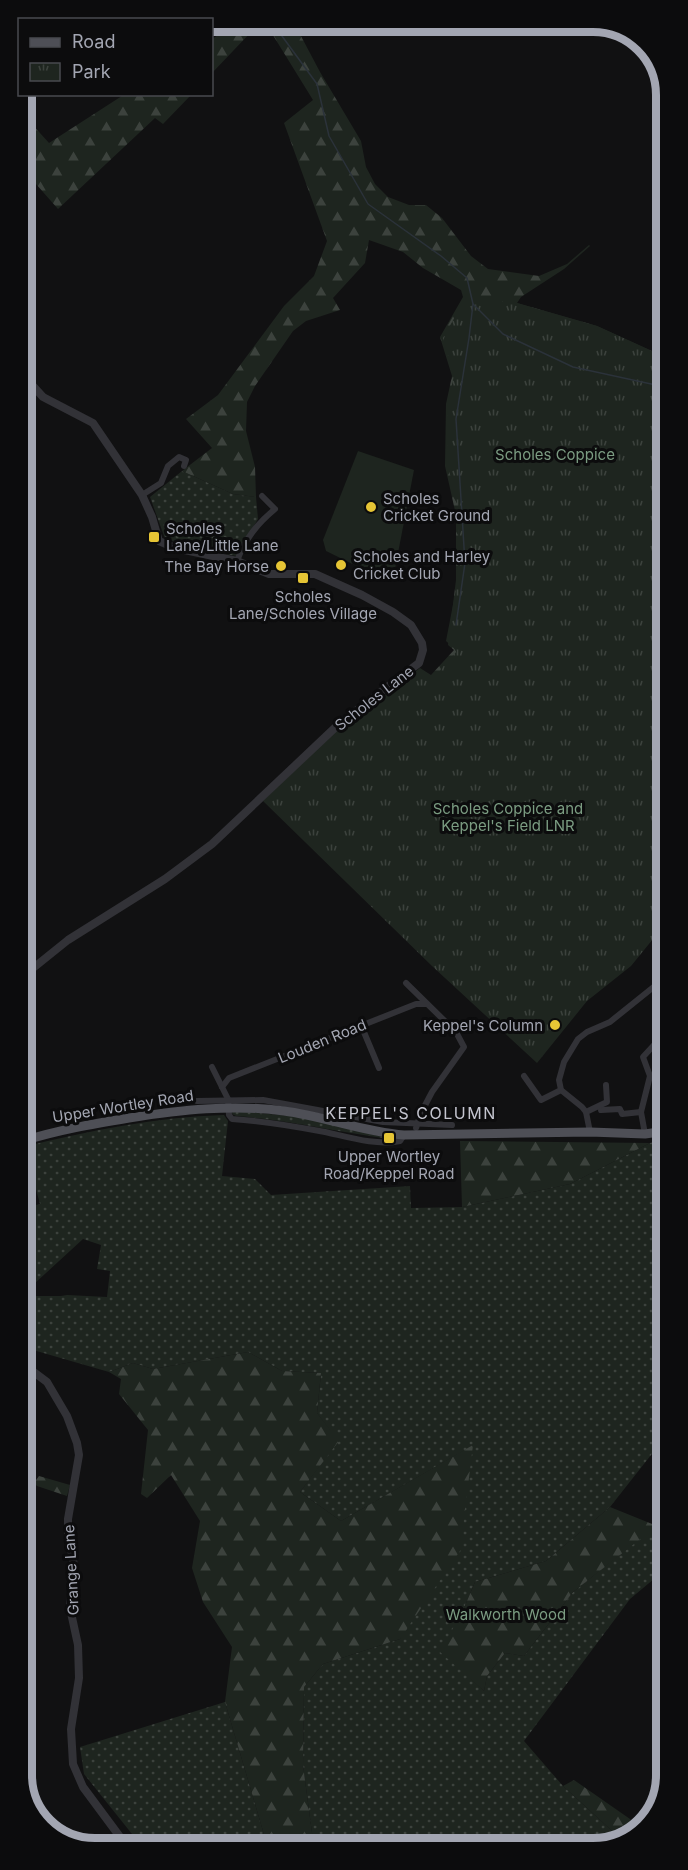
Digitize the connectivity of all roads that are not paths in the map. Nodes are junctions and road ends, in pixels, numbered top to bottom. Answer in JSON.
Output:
{"nodes":[{"id":1,"x":32,"y":385,"type":"edge"},
{"id":2,"x":184,"y":466,"type":"dead end"},
{"id":3,"x":142,"y":495,"type":"junction"},
{"id":4,"x":262,"y":496,"type":"dead end"},
{"id":5,"x":237,"y":561,"type":"junction"},
{"id":6,"x":32,"y":969,"type":"edge"},
{"id":7,"x":406,"y":983,"type":"dead end"},
{"id":8,"x":656,"y":985,"type":"edge"},
{"id":9,"x":427,"y":1004,"type":"junction"},
{"id":10,"x":361,"y":1025,"type":"junction"},
{"id":11,"x":656,"y":1042,"type":"edge"},
{"id":12,"x":212,"y":1067,"type":"dead end"},
{"id":13,"x":379,"y":1068,"type":"dead end"},
{"id":14,"x":656,"y":1075,"type":"edge"},
{"id":15,"x":524,"y":1076,"type":"dead end"},
{"id":16,"x":650,"y":1076,"type":"junction"},
{"id":17,"x":606,"y":1085,"type":"dead end"},
{"id":18,"x":222,"y":1087,"type":"junction"},
{"id":19,"x":561,"y":1090,"type":"junction"},
{"id":20,"x":197,"y":1101,"type":"dead end"},
{"id":21,"x":229,"y":1104,"type":"junction"},
{"id":22,"x":601,"y":1110,"type":"dead end"},
{"id":23,"x":586,"y":1112,"type":"junction"},
{"id":24,"x":641,"y":1112,"type":"junction"},
{"id":25,"x":418,"y":1124,"type":"junction"},
{"id":26,"x":452,"y":1125,"type":"dead end"},
{"id":27,"x":590,"y":1132,"type":"junction"},
{"id":28,"x":656,"y":1132,"type":"edge"},
{"id":29,"x":645,"y":1134,"type":"junction"},
{"id":30,"x":409,"y":1135,"type":"junction"},
{"id":31,"x":32,"y":1138,"type":"edge"},
{"id":32,"x":32,"y":1371,"type":"edge"},
{"id":33,"x":121,"y":1838,"type":"edge"}],
"edges":[{"from":1,"to":3,"type":"street","name":"Scholes Lane"},
{"from":2,"to":3,"type":"street"},
{"from":3,"to":5,"type":"street","name":"Scholes Lane"},
{"from":4,"to":5,"type":"street"},
{"from":5,"to":6,"type":"street","name":"Scholes Lane"},
{"from":7,"to":9,"type":"street"},
{"from":8,"to":19,"type":"street"},
{"from":9,"to":10,"type":"street","name":"Louden Road"},
{"from":9,"to":25,"type":"street"},
{"from":10,"to":13,"type":"street"},
{"from":10,"to":18,"type":"street","name":"Louden Road"},
{"from":11,"to":16,"type":"street"},
{"from":12,"to":18,"type":"street"},
{"from":14,"to":16,"type":"street"},
{"from":15,"to":19,"type":"street"},
{"from":16,"to":24,"type":"street"},
{"from":17,"to":23,"type":"street"},
{"from":18,"to":21,"type":"street"},
{"from":19,"to":23,"type":"street"},
{"from":20,"to":21,"type":"street","name":"Upper Wortley Road"},
{"from":21,"to":25,"type":"street","name":"Upper Wortley Road"},
{"from":21,"to":30,"type":"main road","name":"Upper Wortley Road"},
{"from":21,"to":31,"type":"main road","name":"Upper Wortley Road"},
{"from":22,"to":24,"type":"street"},
{"from":23,"to":27,"type":"street"},
{"from":24,"to":29,"type":"street"},
{"from":25,"to":26,"type":"street","name":"Upper Wortley Road"},
{"from":25,"to":30,"type":"street"},
{"from":27,"to":29,"type":"main road","name":"Upper Wortley Road"},
{"from":27,"to":30,"type":"main road","name":"Upper Wortley Road"},
{"from":28,"to":29,"type":"main road","name":"Upper Wortley Road"},
{"from":32,"to":33,"type":"street","name":"Grange Lane"}]}
